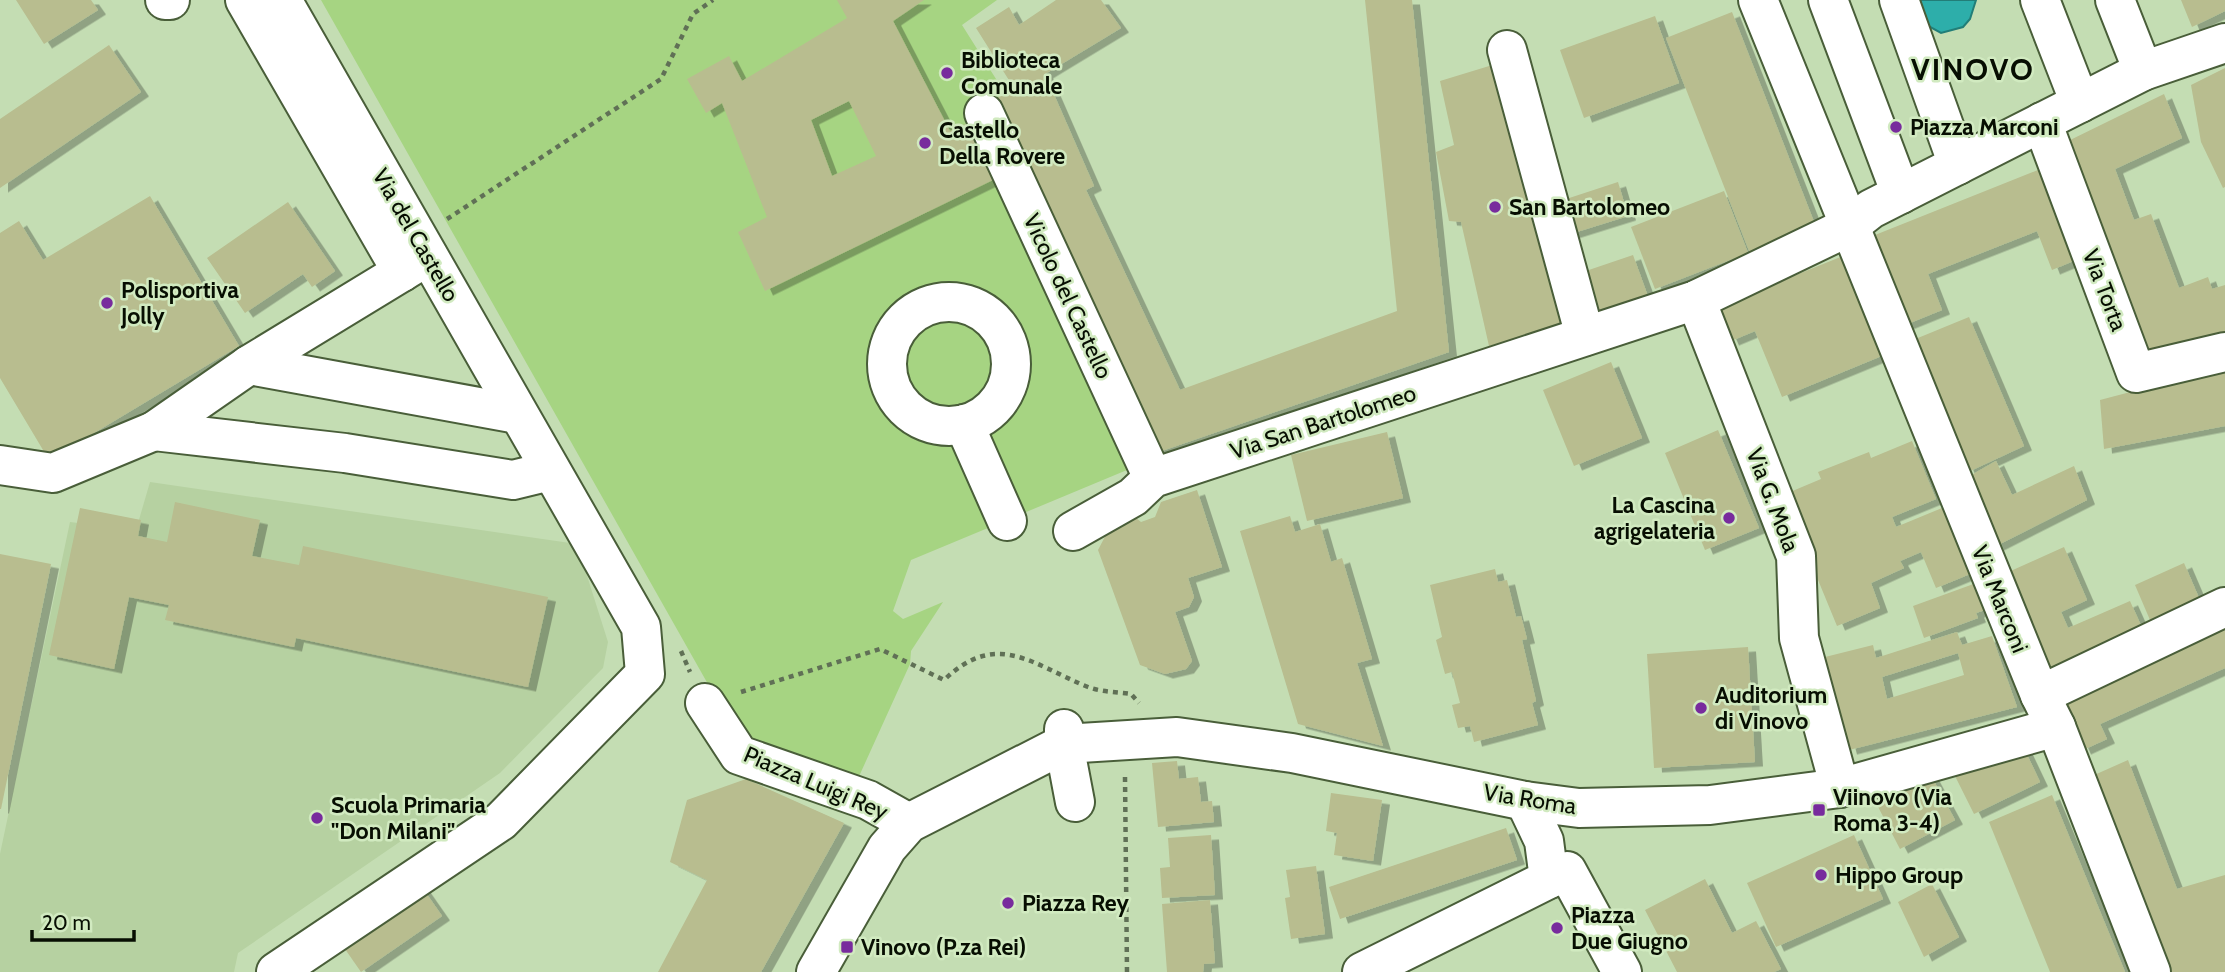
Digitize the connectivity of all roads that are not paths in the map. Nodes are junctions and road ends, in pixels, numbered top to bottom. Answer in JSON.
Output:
{"nodes":[{"id":1,"x":245,"y":0,"type":"edge"},
{"id":2,"x":282,"y":0,"type":"edge"},
{"id":3,"x":1758,"y":0,"type":"edge"},
{"id":4,"x":1829,"y":0,"type":"edge"},
{"id":5,"x":1899,"y":0,"type":"edge"},
{"id":6,"x":2040,"y":0,"type":"edge"},
{"id":7,"x":2115,"y":0,"type":"edge"},
{"id":8,"x":2225,"y":43,"type":"edge"},
{"id":9,"x":1507,"y":50,"type":"dead end"},
{"id":10,"x":2143,"y":71,"type":"junction"},
{"id":11,"x":2080,"y":103,"type":"junction"},
{"id":12,"x":984,"y":113,"type":"dead end"},
{"id":13,"x":2042,"y":122,"type":"junction"},
{"id":14,"x":1958,"y":165,"type":"junction"},
{"id":15,"x":1901,"y":194,"type":"junction"},
{"id":16,"x":1848,"y":227,"type":"junction"},
{"id":17,"x":415,"y":264,"type":"junction"},
{"id":18,"x":1696,"y":300,"type":"junction"},
{"id":19,"x":1585,"y":336,"type":"junction"},
{"id":20,"x":2225,"y":352,"type":"edge"},
{"id":21,"x":249,"y":365,"type":"junction"},
{"id":22,"x":517,"y":414,"type":"junction"},
{"id":23,"x":964,"y":424,"type":"dead end"},
{"id":24,"x":153,"y":431,"type":"junction"},
{"id":25,"x":0,"y":465,"type":"edge"},
{"id":26,"x":550,"y":471,"type":"junction"},
{"id":27,"x":1153,"y":478,"type":"junction"},
{"id":28,"x":1007,"y":521,"type":"dead end"},
{"id":29,"x":1073,"y":531,"type":"dead end"},
{"id":30,"x":2225,"y":607,"type":"edge"},
{"id":31,"x":705,"y":703,"type":"road end"},
{"id":32,"x":2048,"y":711,"type":"junction"},
{"id":33,"x":1826,"y":736,"type":"junction"},
{"id":34,"x":1064,"y":737,"type":"junction"},
{"id":35,"x":1840,"y":789,"type":"junction"},
{"id":36,"x":1779,"y":794,"type":"junction"},
{"id":37,"x":1525,"y":801,"type":"junction"},
{"id":38,"x":1075,"y":802,"type":"dead end"},
{"id":39,"x":1579,"y":808,"type":"junction"},
{"id":40,"x":909,"y":823,"type":"junction"},
{"id":41,"x":1558,"y":875,"type":"junction"},
{"id":42,"x":276,"y":972,"type":"edge"},
{"id":43,"x":816,"y":972,"type":"edge"},
{"id":44,"x":1362,"y":972,"type":"edge"},
{"id":45,"x":1622,"y":972,"type":"edge"},
{"id":46,"x":2151,"y":972,"type":"edge"}],
"edges":[{"from":1,"to":17,"type":"street"},
{"from":2,"to":17,"type":"street","name":"Via del Castello"},
{"from":3,"to":16,"type":"street"},
{"from":4,"to":15,"type":"street"},
{"from":5,"to":14,"type":"street"},
{"from":6,"to":11,"type":"street"},
{"from":7,"to":10,"type":"street"},
{"from":8,"to":10,"type":"street"},
{"from":9,"to":19,"type":"street"},
{"from":10,"to":11,"type":"street"},
{"from":11,"to":13,"type":"street"},
{"from":12,"to":27,"type":"street","name":"Vicolo del Castello"},
{"from":13,"to":14,"type":"street"},
{"from":13,"to":20,"type":"street","name":"Via Torta"},
{"from":14,"to":15,"type":"street"},
{"from":15,"to":16,"type":"street"},
{"from":16,"to":18,"type":"street","name":"Via San Bartolomeo"},
{"from":16,"to":32,"type":"street","name":"Via Marconi"},
{"from":17,"to":21,"type":"street"},
{"from":17,"to":22,"type":"street","name":"Via del Castello"},
{"from":18,"to":19,"type":"street","name":"Via San Bartolomeo"},
{"from":18,"to":33,"type":"street","name":"Via G. Mola"},
{"from":19,"to":27,"type":"street","name":"Via San Bartolomeo"},
{"from":21,"to":22,"type":"street"},
{"from":21,"to":24,"type":"street"},
{"from":22,"to":26,"type":"street","name":"Via del Castello"},
{"from":23,"to":28,"type":"street"},
{"from":24,"to":25,"type":"street"},
{"from":24,"to":26,"type":"street"},
{"from":26,"to":42,"type":"street","name":"Via del Castello"},
{"from":27,"to":29,"type":"street","name":"Via San Bartolomeo"},
{"from":30,"to":32,"type":"street"},
{"from":31,"to":40,"type":"street","name":"Piazza Luigi Rey"},
{"from":32,"to":35,"type":"street","name":"Via Roma"},
{"from":32,"to":46,"type":"street","name":"Via Marconi"},
{"from":33,"to":35,"type":"street","name":"Via G. Mola"},
{"from":33,"to":36,"type":"street"},
{"from":34,"to":37,"type":"street","name":"Via Roma"},
{"from":34,"to":38,"type":"street"},
{"from":34,"to":40,"type":"street","name":"Via Roma"},
{"from":35,"to":36,"type":"street","name":"Via Roma"},
{"from":36,"to":39,"type":"street","name":"Via Roma"},
{"from":37,"to":39,"type":"street","name":"Via Roma"},
{"from":37,"to":41,"type":"street"},
{"from":39,"to":41,"type":"street"},
{"from":40,"to":43,"type":"street"},
{"from":41,"to":44,"type":"street"},
{"from":41,"to":45,"type":"street"}]}
